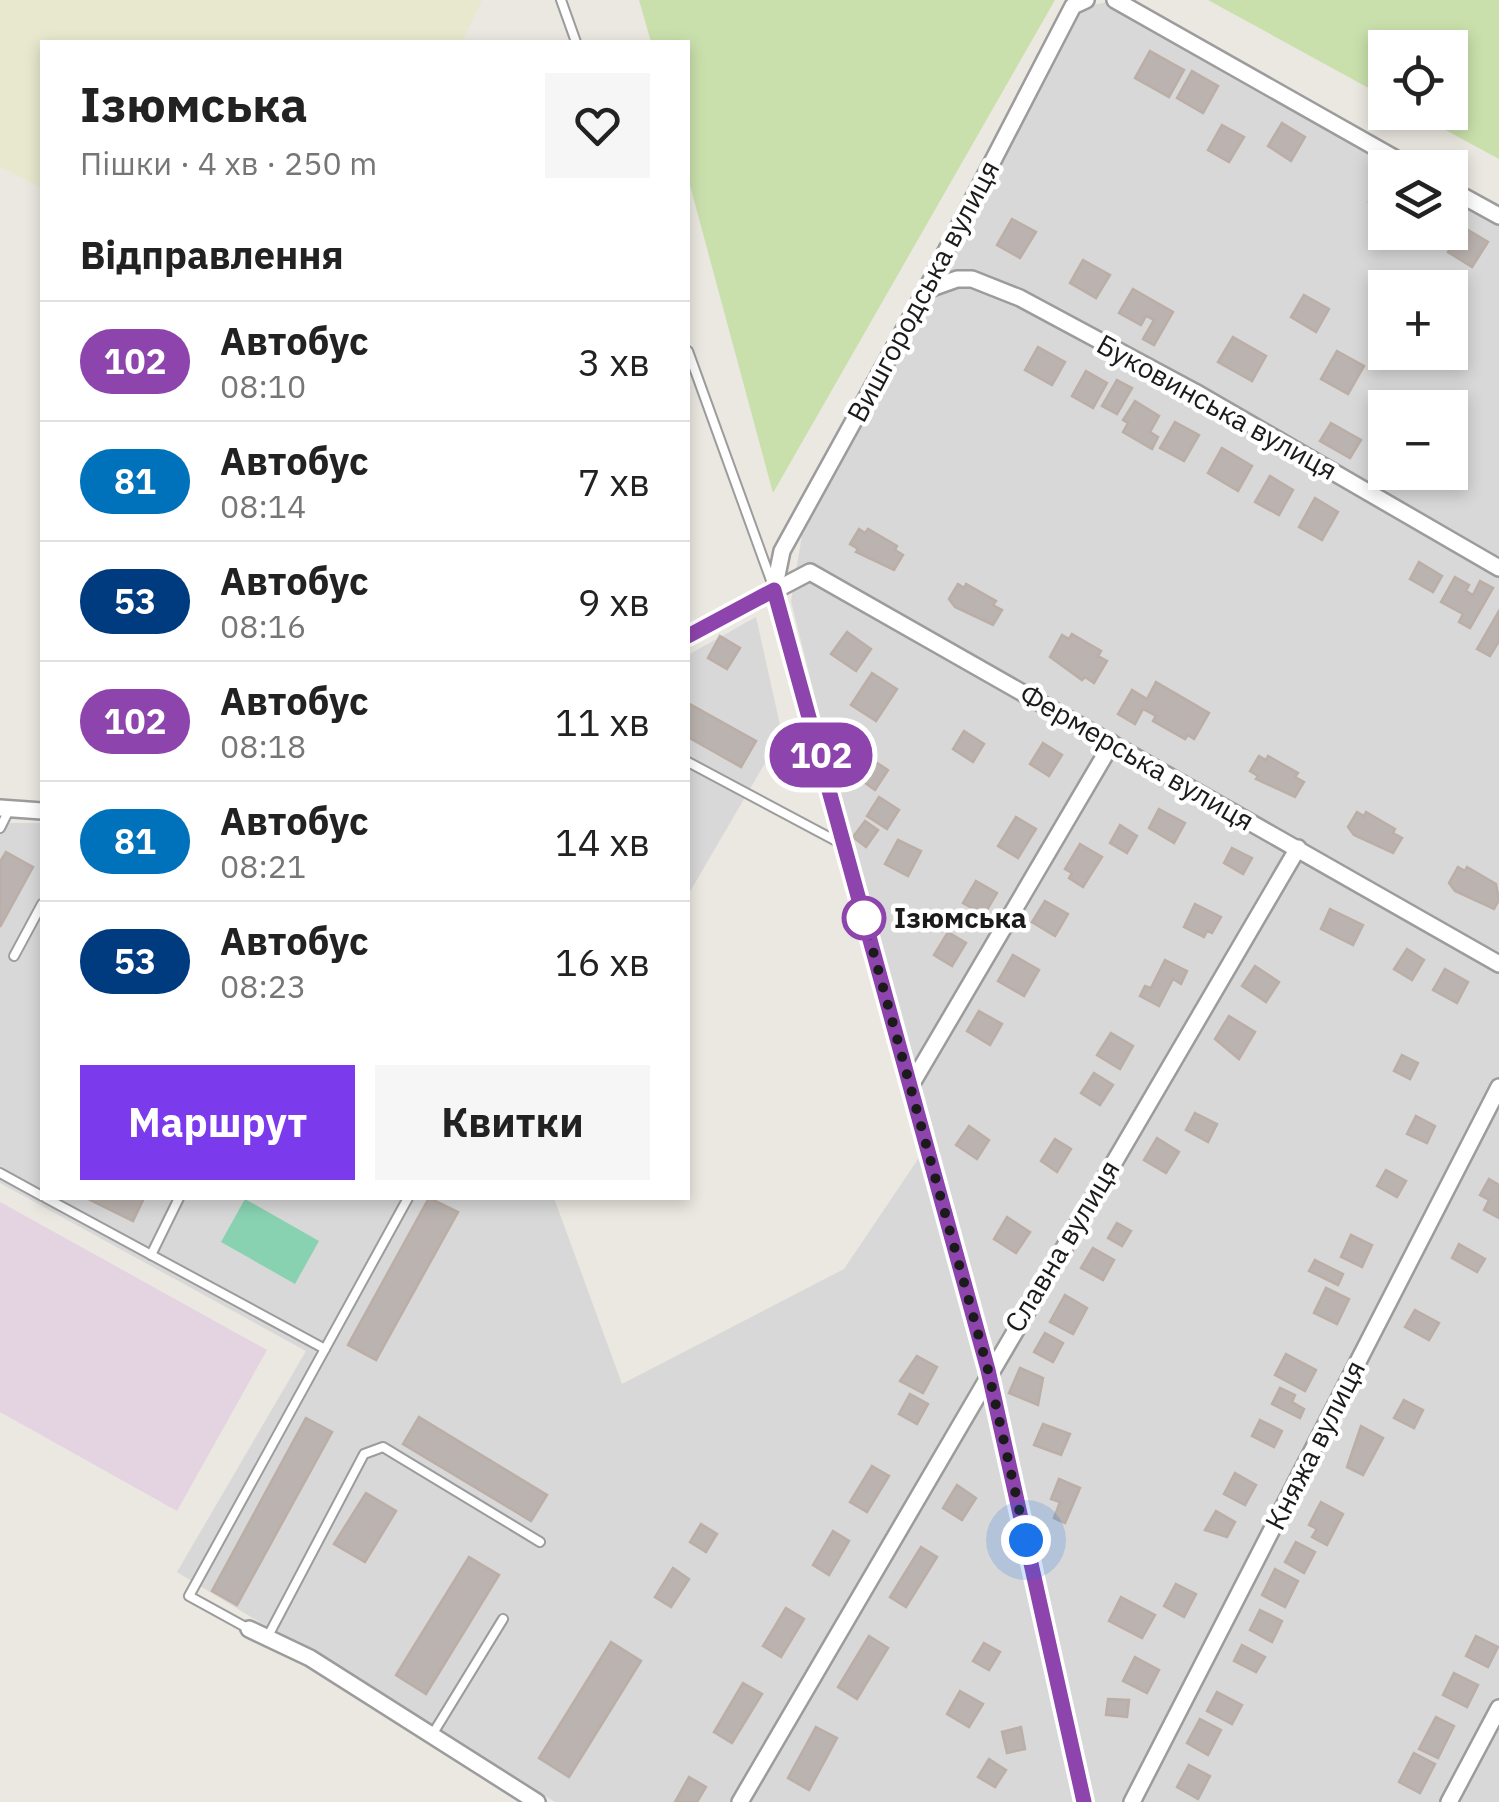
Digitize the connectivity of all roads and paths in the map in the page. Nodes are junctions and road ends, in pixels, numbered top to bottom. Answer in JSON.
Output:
{"nodes":[{"id":1,"x":561,"y":0,"type":"edge"},
{"id":2,"x":1115,"y":0,"type":"edge"},
{"id":3,"x":1083,"y":1,"type":"edge"},
{"id":4,"x":575,"y":40,"type":"edge"},
{"id":5,"x":1380,"y":150,"type":"edge"},
{"id":6,"x":1468,"y":199,"type":"edge"},
{"id":7,"x":1499,"y":216,"type":"edge"},
{"id":8,"x":926,"y":290,"type":"junction"},
{"id":9,"x":690,"y":356,"type":"edge"},
{"id":10,"x":1499,"y":568,"type":"edge"},
{"id":11,"x":774,"y":590,"type":"junction"},
{"id":12,"x":690,"y":635,"type":"edge"},
{"id":13,"x":1112,"y":743,"type":"junction"},
{"id":14,"x":690,"y":763,"type":"edge"},
{"id":15,"x":5,"y":808,"type":"edge"},
{"id":16,"x":40,"y":812,"type":"edge"},
{"id":17,"x":0,"y":828,"type":"edge"},
{"id":18,"x":844,"y":845,"type":"junction"},
{"id":19,"x":1298,"y":848,"type":"junction"},
{"id":20,"x":40,"y":908,"type":"edge"},
{"id":21,"x":14,"y":956,"type":"dead end"},
{"id":22,"x":1499,"y":964,"type":"edge"},
{"id":23,"x":911,"y":1086,"type":"junction"},
{"id":24,"x":1499,"y":1087,"type":"edge"},
{"id":25,"x":0,"y":1173,"type":"edge"},
{"id":26,"x":40,"y":1195,"type":"edge"},
{"id":27,"x":50,"y":1200,"type":"edge"},
{"id":28,"x":178,"y":1200,"type":"edge"},
{"id":29,"x":407,"y":1200,"type":"edge"},
{"id":30,"x":151,"y":1255,"type":"junction"},
{"id":31,"x":325,"y":1349,"type":"junction"},
{"id":32,"x":988,"y":1370,"type":"junction"},
{"id":33,"x":540,"y":1542,"type":"dead end"},
{"id":34,"x":502,"y":1619,"type":"dead end"},
{"id":35,"x":249,"y":1630,"type":"joint"},
{"id":36,"x":267,"y":1638,"type":"junction"},
{"id":37,"x":1499,"y":1708,"type":"edge"},
{"id":38,"x":432,"y":1734,"type":"junction"},
{"id":39,"x":537,"y":1802,"type":"edge"},
{"id":40,"x":740,"y":1802,"type":"edge"},
{"id":41,"x":1084,"y":1802,"type":"edge"},
{"id":42,"x":1132,"y":1802,"type":"edge"},
{"id":43,"x":1448,"y":1802,"type":"edge"}],
"edges":[{"from":1,"to":4,"type":"lane"},
{"from":2,"to":5,"type":"street"},
{"from":3,"to":8,"type":"street","name":"Вишгородська вулиця"},
{"from":6,"to":7,"type":"street"},
{"from":8,"to":10,"type":"street","name":"Буковинська вулиця"},
{"from":8,"to":11,"type":"street","name":"Вишгородська вулиця"},
{"from":9,"to":11,"type":"lane"},
{"from":11,"to":12,"type":"street"},
{"from":11,"to":13,"type":"street","name":"Фермерська вулиця"},
{"from":11,"to":18,"type":"street"},
{"from":13,"to":19,"type":"street","name":"Фермерська вулиця"},
{"from":13,"to":23,"type":"street"},
{"from":14,"to":18,"type":"lane"},
{"from":15,"to":16,"type":"street"},
{"from":15,"to":17,"type":"lane"},
{"from":18,"to":23,"type":"street"},
{"from":19,"to":22,"type":"street","name":"Фермерська вулиця"},
{"from":19,"to":32,"type":"street","name":"Славна вулиця"},
{"from":20,"to":21,"type":"lane"},
{"from":23,"to":32,"type":"street"},
{"from":24,"to":42,"type":"street","name":"Княжа вулиця"},
{"from":25,"to":26,"type":"lane"},
{"from":27,"to":30,"type":"lane"},
{"from":28,"to":30,"type":"lane"},
{"from":29,"to":31,"type":"lane"},
{"from":30,"to":31,"type":"lane"},
{"from":31,"to":35,"type":"lane"},
{"from":32,"to":40,"type":"street","name":"Славна вулиця"},
{"from":32,"to":41,"type":"street"},
{"from":33,"to":36,"type":"lane"},
{"from":34,"to":38,"type":"lane"},
{"from":35,"to":36,"type":"street"},
{"from":36,"to":38,"type":"street"},
{"from":37,"to":43,"type":"street"},
{"from":38,"to":39,"type":"street"}]}
